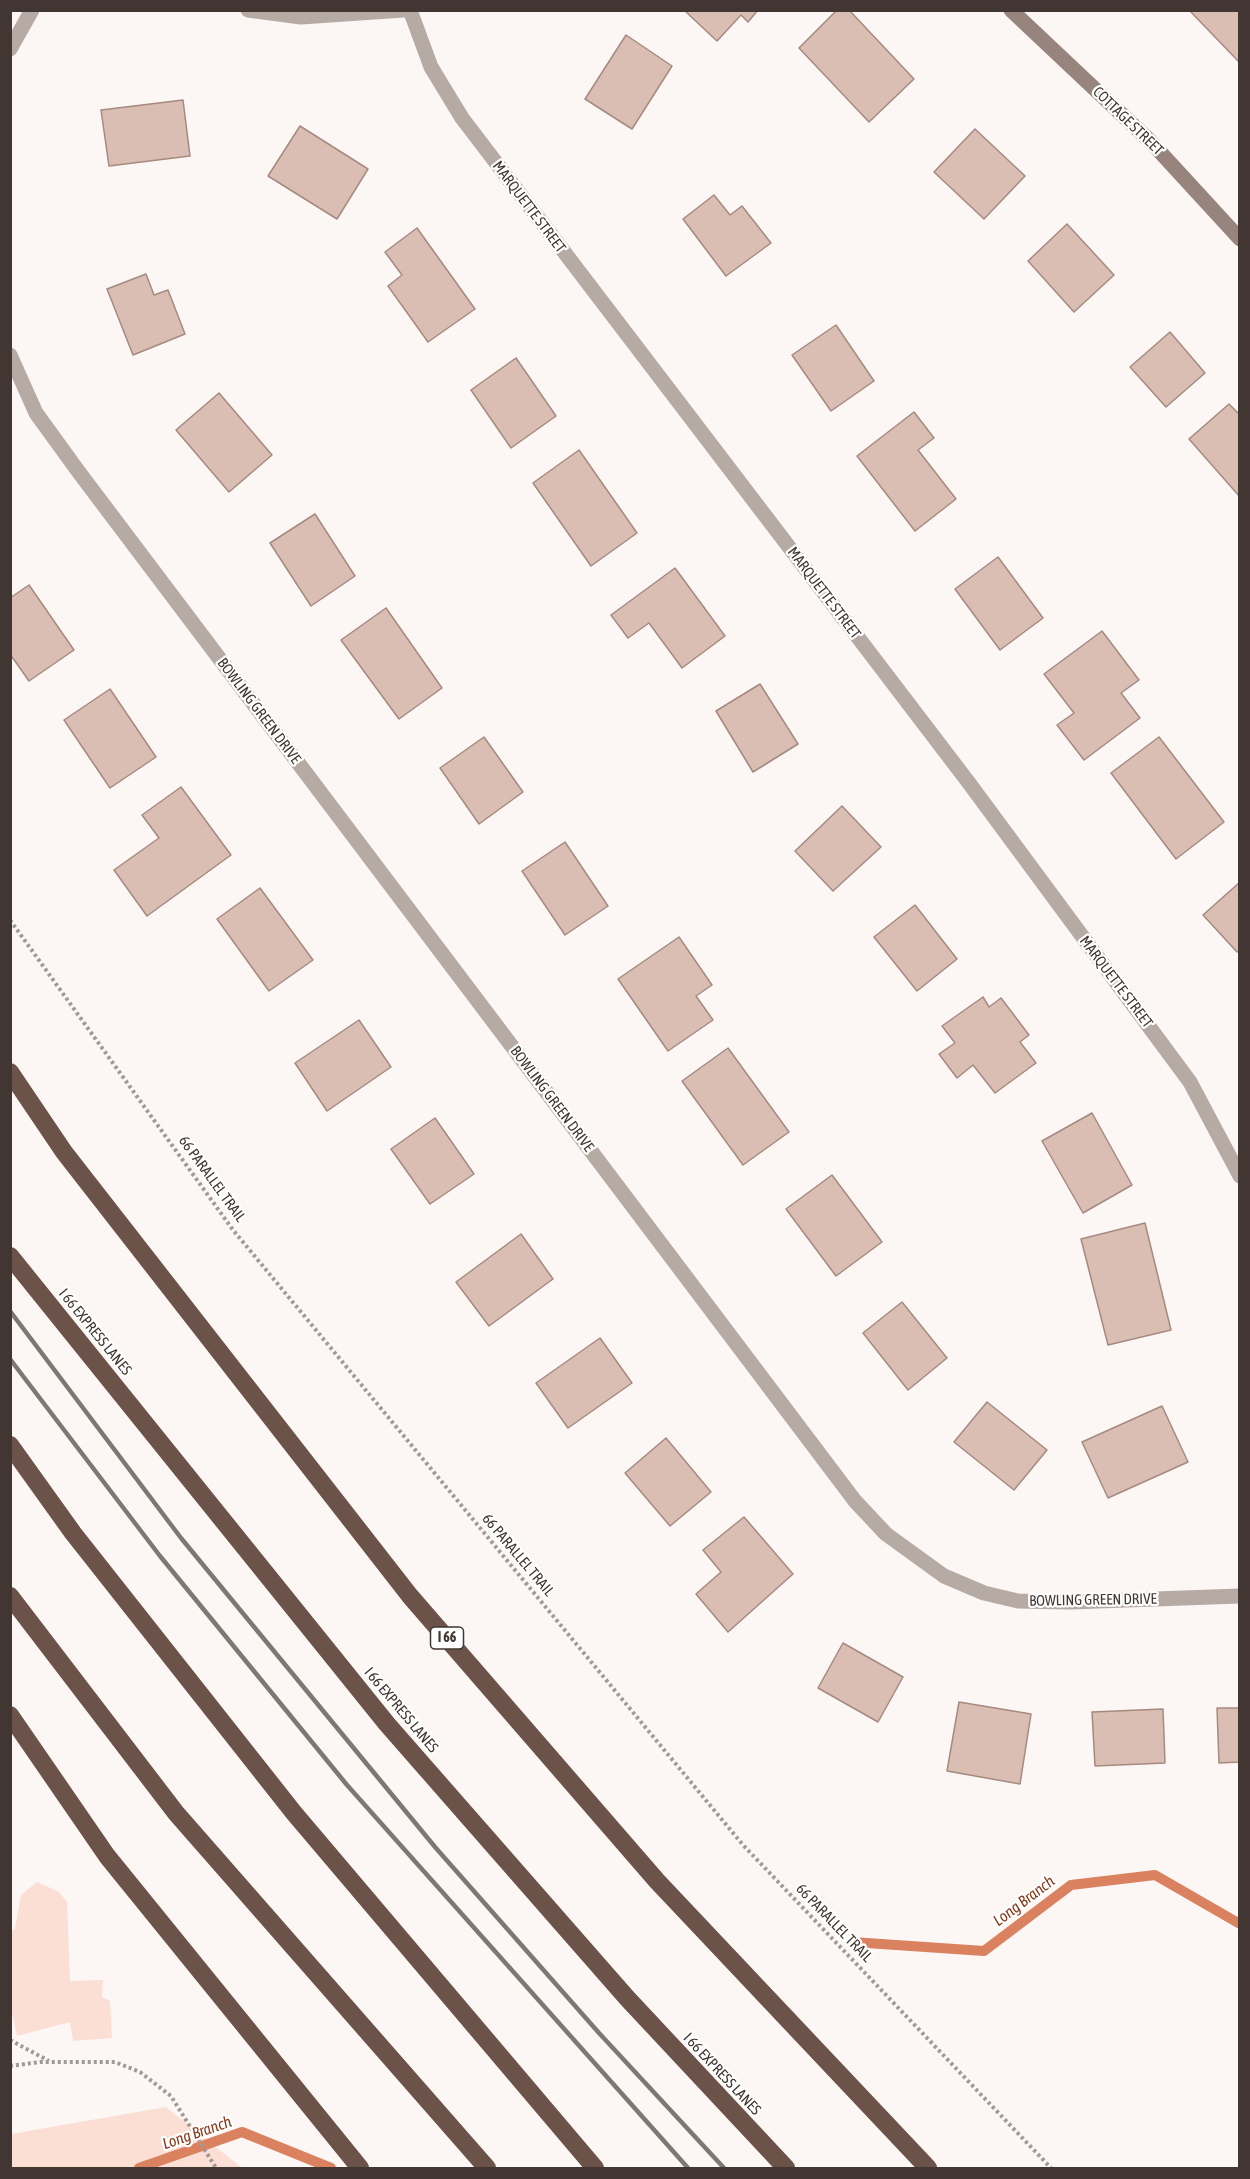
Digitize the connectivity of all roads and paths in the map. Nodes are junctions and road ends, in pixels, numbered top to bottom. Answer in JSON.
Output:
{"nodes":[{"id":1,"x":32,"y":10,"type":"edge"},
{"id":2,"x":248,"y":10,"type":"edge"},
{"id":3,"x":404,"y":10,"type":"edge"},
{"id":4,"x":410,"y":10,"type":"edge"},
{"id":5,"x":1011,"y":10,"type":"edge"},
{"id":6,"x":10,"y":49,"type":"edge"},
{"id":7,"x":1239,"y":238,"type":"edge"},
{"id":8,"x":10,"y":355,"type":"edge"},
{"id":9,"x":10,"y":920,"type":"edge"},
{"id":10,"x":10,"y":1072,"type":"edge"},
{"id":11,"x":1239,"y":1176,"type":"edge"},
{"id":12,"x":10,"y":1256,"type":"edge"},
{"id":13,"x":10,"y":1445,"type":"edge"},
{"id":14,"x":10,"y":1596,"type":"edge"},
{"id":15,"x":1239,"y":1596,"type":"edge"},
{"id":16,"x":10,"y":1715,"type":"edge"},
{"id":17,"x":10,"y":2040,"type":"edge"},
{"id":18,"x":53,"y":2062,"type":"junction"},
{"id":19,"x":10,"y":2066,"type":"edge"},
{"id":20,"x":216,"y":2169,"type":"edge"},
{"id":21,"x":360,"y":2169,"type":"edge"},
{"id":22,"x":487,"y":2169,"type":"edge"},
{"id":23,"x":595,"y":2169,"type":"edge"},
{"id":24,"x":786,"y":2169,"type":"edge"},
{"id":25,"x":928,"y":2169,"type":"edge"},
{"id":26,"x":1051,"y":2169,"type":"edge"}],
"edges":[{"from":1,"to":6,"type":"street"},
{"from":2,"to":3,"type":"street"},
{"from":4,"to":11,"type":"street","name":"MARQUETTE STREET"},
{"from":5,"to":7,"type":"street","name":"COTTAGE STREET"},
{"from":8,"to":15,"type":"street","name":"BOWLING GREEN DRIVE"},
{"from":9,"to":26,"type":"path","name":"66 PARALLEL TRAIL"},
{"from":10,"to":25,"type":"highway","number":"I 66"},
{"from":12,"to":24,"type":"highway","name":"I 66 EXPRESS LANES"},
{"from":13,"to":23,"type":"highway"},
{"from":14,"to":22,"type":"highway"},
{"from":16,"to":21,"type":"highway"},
{"from":17,"to":18,"type":"path"},
{"from":18,"to":19,"type":"path"},
{"from":18,"to":20,"type":"path"}]}
